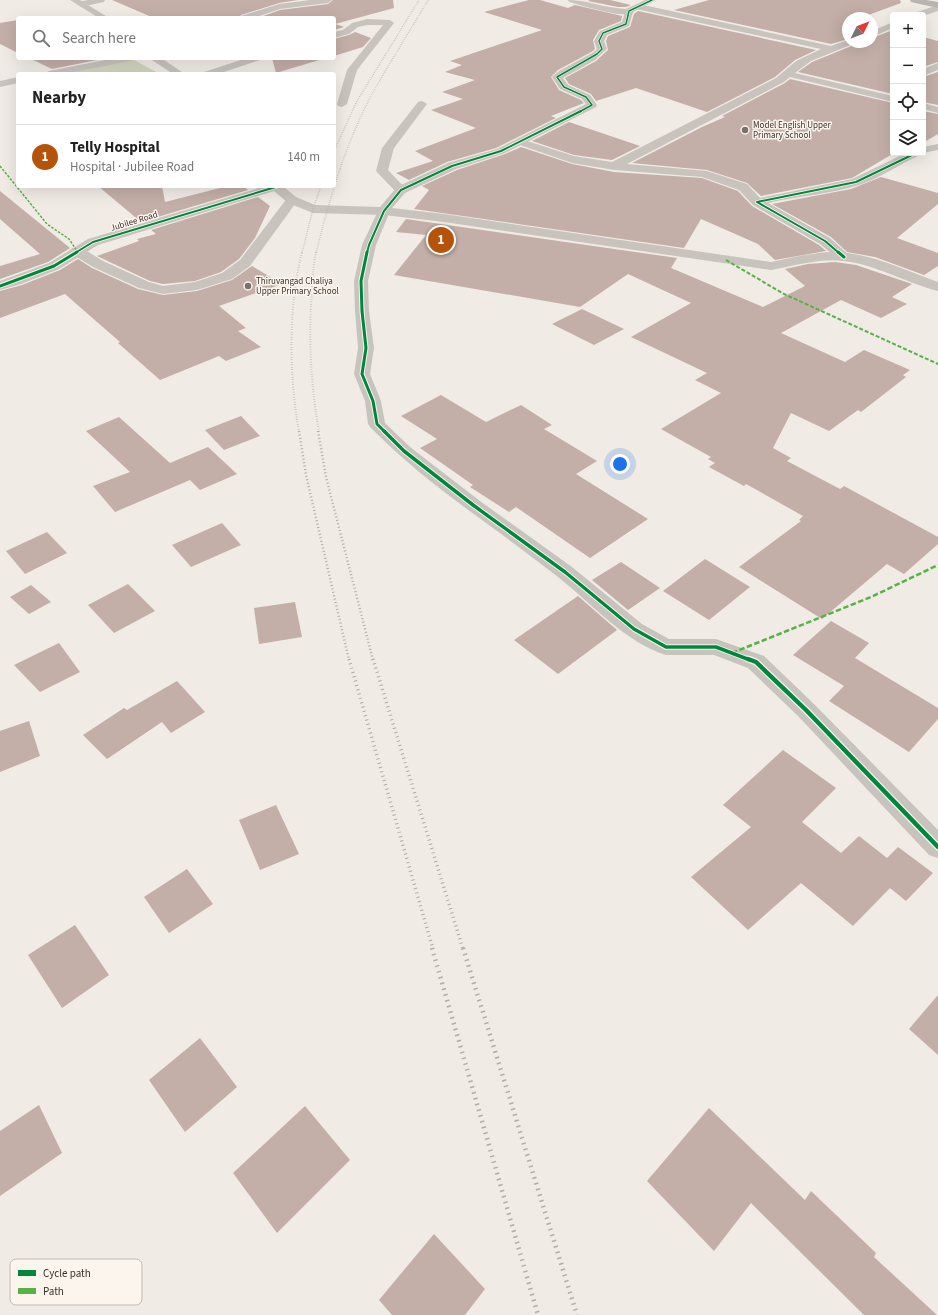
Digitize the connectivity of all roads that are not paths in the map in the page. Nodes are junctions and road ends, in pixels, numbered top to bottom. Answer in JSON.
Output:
{"nodes":[{"id":1,"x":102,"y":0,"type":"edge"},
{"id":2,"x":328,"y":0,"type":"edge"},
{"id":3,"x":572,"y":0,"type":"edge"},
{"id":4,"x":652,"y":0,"type":"edge"},
{"id":5,"x":914,"y":0,"type":"edge"},
{"id":6,"x":78,"y":2,"type":"edge"},
{"id":7,"x":938,"y":7,"type":"edge"},
{"id":8,"x":634,"y":9,"type":"junction"},
{"id":9,"x":925,"y":12,"type":"edge"},
{"id":10,"x":102,"y":16,"type":"edge"},
{"id":11,"x":250,"y":16,"type":"edge"},
{"id":12,"x":890,"y":27,"type":"edge"},
{"id":13,"x":878,"y":32,"type":"edge"},
{"id":14,"x":336,"y":34,"type":"edge"},
{"id":15,"x":842,"y":45,"type":"edge"},
{"id":16,"x":833,"y":49,"type":"junction"},
{"id":17,"x":120,"y":60,"type":"edge"},
{"id":18,"x":157,"y":60,"type":"edge"},
{"id":19,"x":252,"y":60,"type":"edge"},
{"id":20,"x":938,"y":66,"type":"edge"},
{"id":21,"x":59,"y":72,"type":"edge"},
{"id":22,"x":177,"y":72,"type":"edge"},
{"id":23,"x":214,"y":72,"type":"edge"},
{"id":24,"x":926,"y":72,"type":"edge"},
{"id":25,"x":788,"y":74,"type":"junction"},
{"id":26,"x":16,"y":80,"type":"edge"},
{"id":27,"x":0,"y":84,"type":"edge"},
{"id":28,"x":890,"y":88,"type":"edge"},
{"id":29,"x":875,"y":96,"type":"junction"},
{"id":30,"x":890,"y":98,"type":"edge"},
{"id":31,"x":342,"y":104,"type":"dead end"},
{"id":32,"x":422,"y":104,"type":"dead end"},
{"id":33,"x":926,"y":107,"type":"edge"},
{"id":34,"x":938,"y":110,"type":"edge"},
{"id":35,"x":521,"y":142,"type":"junction"},
{"id":36,"x":938,"y":147,"type":"edge"},
{"id":37,"x":926,"y":149,"type":"edge"},
{"id":38,"x":908,"y":156,"type":"edge"},
{"id":39,"x":614,"y":166,"type":"junction"},
{"id":40,"x":275,"y":188,"type":"edge"},
{"id":41,"x":279,"y":188,"type":"edge"},
{"id":42,"x":401,"y":190,"type":"junction"},
{"id":43,"x":292,"y":200,"type":"junction"},
{"id":44,"x":757,"y":202,"type":"junction"},
{"id":45,"x":384,"y":211,"type":"junction"},
{"id":46,"x":77,"y":251,"type":"junction"},
{"id":47,"x":844,"y":257,"type":"junction"},
{"id":48,"x":0,"y":286,"type":"edge"},
{"id":49,"x":938,"y":287,"type":"edge"},
{"id":50,"x":938,"y":847,"type":"edge"}],
"edges":[{"from":1,"to":6,"type":"street"},
{"from":2,"to":11,"type":"street"},
{"from":3,"to":8,"type":"street"},
{"from":4,"to":8,"type":"street"},
{"from":5,"to":7,"type":"main road"},
{"from":6,"to":10,"type":"street"},
{"from":7,"to":9,"type":"street"},
{"from":8,"to":16,"type":"street"},
{"from":8,"to":35,"type":"street"},
{"from":12,"to":13,"type":"street"},
{"from":14,"to":31,"type":"street"},
{"from":15,"to":16,"type":"street"},
{"from":16,"to":25,"type":"street"},
{"from":17,"to":21,"type":"street"},
{"from":18,"to":22,"type":"street"},
{"from":19,"to":23,"type":"street"},
{"from":20,"to":24,"type":"street"},
{"from":25,"to":29,"type":"street"},
{"from":25,"to":39,"type":"street"},
{"from":26,"to":27,"type":"street"},
{"from":28,"to":29,"type":"street"},
{"from":29,"to":30,"type":"street"},
{"from":32,"to":42,"type":"street"},
{"from":33,"to":34,"type":"street"},
{"from":35,"to":39,"type":"street"},
{"from":35,"to":42,"type":"street"},
{"from":36,"to":37,"type":"street"},
{"from":38,"to":44,"type":"street"},
{"from":39,"to":44,"type":"street"},
{"from":40,"to":46,"type":"street","name":"Jubilee Road"},
{"from":41,"to":43,"type":"street"},
{"from":42,"to":45,"type":"street"},
{"from":43,"to":45,"type":"street"},
{"from":43,"to":46,"type":"street"},
{"from":44,"to":47,"type":"street"},
{"from":45,"to":47,"type":"street"},
{"from":45,"to":50,"type":"street"},
{"from":46,"to":48,"type":"street","name":"Jubilee Road"},
{"from":47,"to":49,"type":"street"}]}
